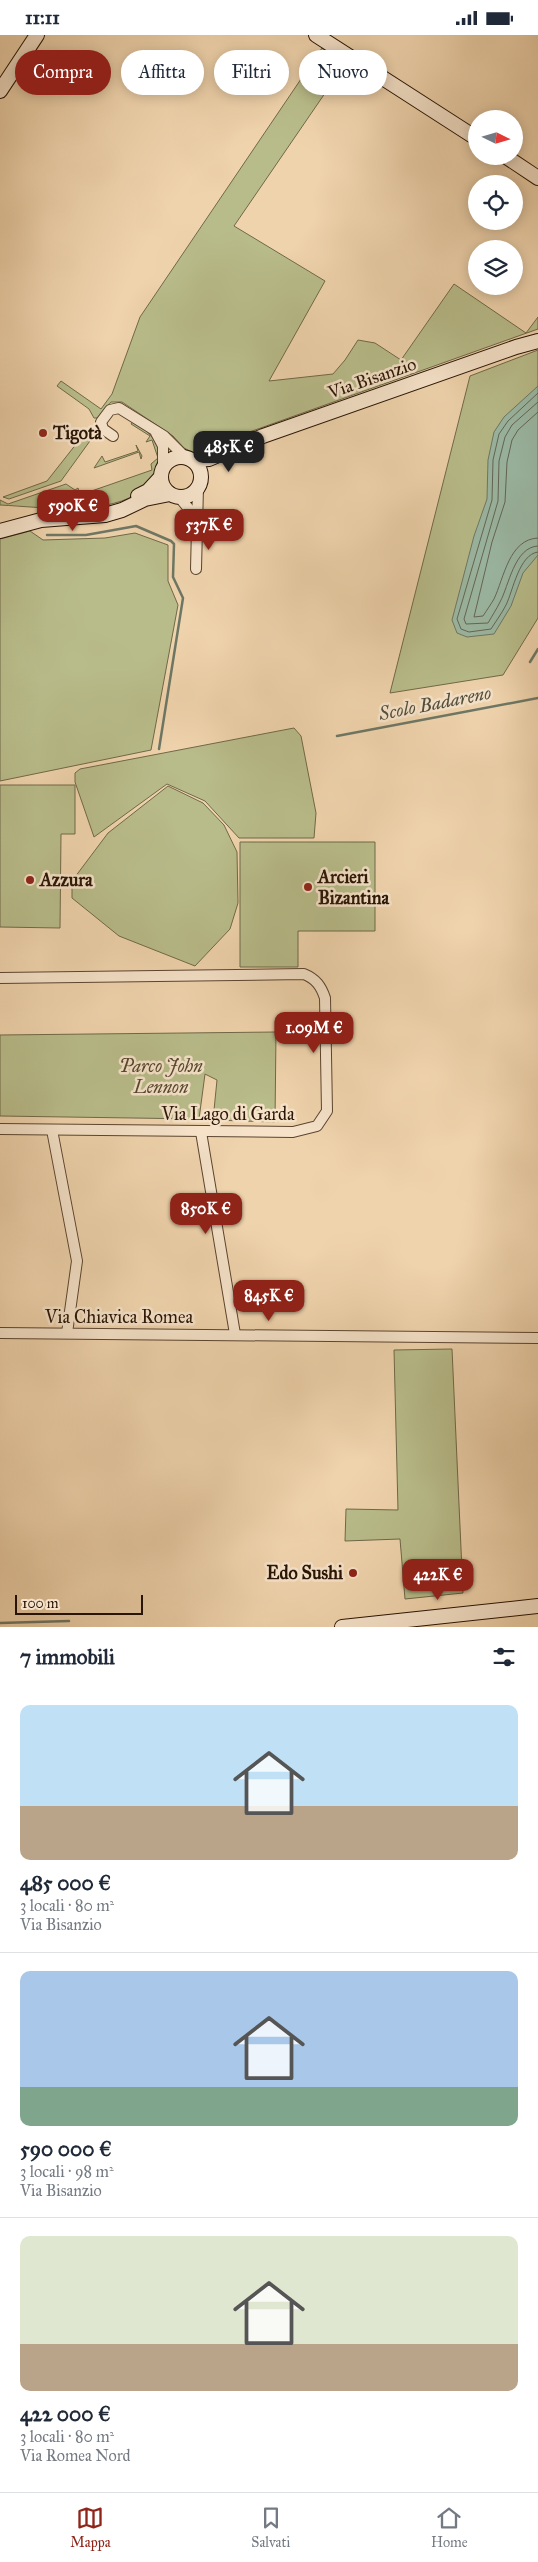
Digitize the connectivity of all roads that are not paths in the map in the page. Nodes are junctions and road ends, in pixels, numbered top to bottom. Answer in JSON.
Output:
{"nodes":[{"id":1,"x":37,"y":35,"type":"edge"},
{"id":2,"x":324,"y":37,"type":"edge"},
{"id":3,"x":0,"y":91,"type":"edge"},
{"id":4,"x":468,"y":133,"type":"edge"},
{"id":5,"x":518,"y":165,"type":"edge"},
{"id":6,"x":538,"y":178,"type":"edge"},
{"id":7,"x":538,"y":337,"type":"edge"},
{"id":8,"x":538,"y":341,"type":"edge"},
{"id":9,"x":516,"y":347,"type":"junction"},
{"id":10,"x":154,"y":430,"type":"junction"},
{"id":11,"x":113,"y":436,"type":"dead end"},
{"id":12,"x":240,"y":446,"type":"junction"},
{"id":13,"x":189,"y":458,"type":"junction"},
{"id":14,"x":162,"y":472,"type":"junction"},
{"id":15,"x":199,"y":486,"type":"junction"},
{"id":16,"x":174,"y":495,"type":"junction"},
{"id":17,"x":0,"y":523,"type":"edge"},
{"id":18,"x":0,"y":531,"type":"edge"},
{"id":19,"x":196,"y":532,"type":"junction"},
{"id":20,"x":196,"y":569,"type":"dead end"},
{"id":21,"x":0,"y":978,"type":"edge"},
{"id":22,"x":0,"y":1129,"type":"edge"},
{"id":23,"x":52,"y":1130,"type":"junction"},
{"id":24,"x":201,"y":1132,"type":"junction"},
{"id":25,"x":0,"y":1333,"type":"edge"},
{"id":26,"x":68,"y":1333,"type":"junction"},
{"id":27,"x":235,"y":1334,"type":"junction"},
{"id":28,"x":538,"y":1338,"type":"edge"},
{"id":29,"x":538,"y":1606,"type":"edge"},
{"id":30,"x":342,"y":1627,"type":"edge"}],
"edges":[{"from":1,"to":3,"type":"main road"},
{"from":2,"to":4,"type":"main road"},
{"from":5,"to":6,"type":"main road"},
{"from":7,"to":9,"type":"main road"},
{"from":8,"to":9,"type":"main road"},
{"from":9,"to":12,"type":"main road","name":"Via Bisanzio"},
{"from":10,"to":11,"type":"street"},
{"from":10,"to":13,"type":"street"},
{"from":10,"to":14,"type":"street"},
{"from":12,"to":13,"type":"main road","name":"Via Bisanzio"},
{"from":12,"to":15,"type":"main road","name":"Via Bisanzio"},
{"from":13,"to":14,"type":"main road"},
{"from":13,"to":15,"type":"main road"},
{"from":14,"to":16,"type":"main road"},
{"from":14,"to":17,"type":"main road"},
{"from":15,"to":16,"type":"main road"},
{"from":15,"to":19,"type":"street"},
{"from":16,"to":18,"type":"main road"},
{"from":16,"to":19,"type":"street"},
{"from":19,"to":20,"type":"street"},
{"from":21,"to":24,"type":"street","name":"Via Lago di Garda"},
{"from":22,"to":23,"type":"street","name":"Via Lago di Garda"},
{"from":23,"to":24,"type":"street","name":"Via Lago di Garda"},
{"from":23,"to":26,"type":"street"},
{"from":24,"to":27,"type":"street"},
{"from":25,"to":26,"type":"street","name":"Via Chiavica Romea"},
{"from":26,"to":27,"type":"street","name":"Via Chiavica Romea"},
{"from":27,"to":28,"type":"street","name":"Via Chiavica Romea"},
{"from":29,"to":30,"type":"main road"}]}
